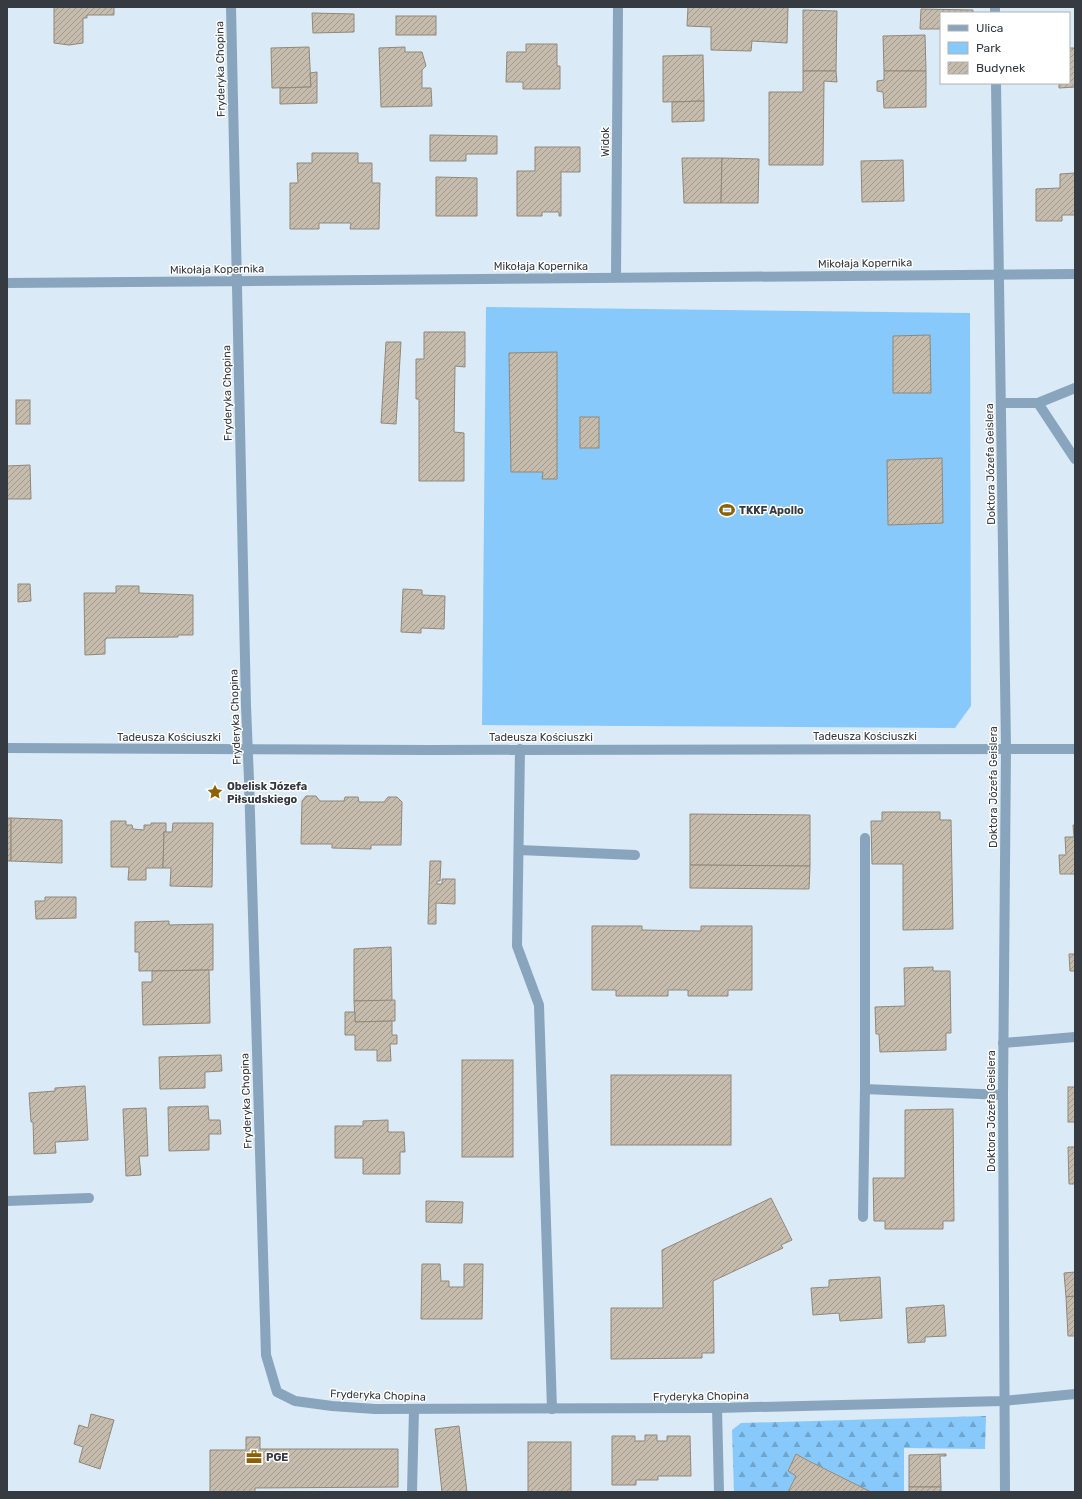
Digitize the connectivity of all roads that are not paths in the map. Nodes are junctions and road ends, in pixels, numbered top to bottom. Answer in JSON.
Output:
{"nodes":[{"id":1,"x":231,"y":7,"type":"edge"},
{"id":2,"x":618,"y":7,"type":"edge"},
{"id":3,"x":996,"y":84,"type":"edge"},
{"id":4,"x":1000,"y":273,"type":"junction"},
{"id":5,"x":1075,"y":274,"type":"edge"},
{"id":6,"x":616,"y":277,"type":"junction"},
{"id":7,"x":238,"y":280,"type":"junction"},
{"id":8,"x":7,"y":283,"type":"edge"},
{"id":9,"x":1075,"y":388,"type":"edge"},
{"id":10,"x":1001,"y":403,"type":"junction"},
{"id":11,"x":1038,"y":404,"type":"junction"},
{"id":12,"x":1075,"y":459,"type":"edge"},
{"id":13,"x":7,"y":748,"type":"edge"},
{"id":14,"x":1006,"y":748,"type":"junction"},
{"id":15,"x":248,"y":749,"type":"junction"},
{"id":16,"x":1075,"y":749,"type":"edge"},
{"id":17,"x":520,"y":750,"type":"junction"},
{"id":18,"x":865,"y":838,"type":"dead end"},
{"id":19,"x":519,"y":850,"type":"junction"},
{"id":20,"x":635,"y":855,"type":"dead end"},
{"id":21,"x":1075,"y":1037,"type":"edge"},
{"id":22,"x":1003,"y":1043,"type":"junction"},
{"id":23,"x":865,"y":1089,"type":"junction"},
{"id":24,"x":1003,"y":1095,"type":"junction"},
{"id":25,"x":89,"y":1198,"type":"dead end"},
{"id":26,"x":7,"y":1201,"type":"edge"},
{"id":27,"x":863,"y":1217,"type":"dead end"},
{"id":28,"x":1075,"y":1394,"type":"edge"},
{"id":29,"x":1003,"y":1400,"type":"junction"},
{"id":30,"x":717,"y":1408,"type":"junction"},
{"id":31,"x":414,"y":1409,"type":"junction"},
{"id":32,"x":552,"y":1409,"type":"junction"},
{"id":33,"x":412,"y":1492,"type":"edge"},
{"id":34,"x":719,"y":1492,"type":"edge"},
{"id":35,"x":1005,"y":1492,"type":"edge"}],
"edges":[{"from":1,"to":7,"type":"street","name":"Fryderyka Chopina"},
{"from":2,"to":6,"type":"street","name":"Widok"},
{"from":3,"to":4,"type":"street","name":"Doktora Józefa Geislera"},
{"from":4,"to":5,"type":"street","name":"Mikołaja Kopernika"},
{"from":4,"to":6,"type":"street","name":"Mikołaja Kopernika"},
{"from":4,"to":10,"type":"street","name":"Doktora Józefa Geislera"},
{"from":6,"to":7,"type":"street","name":"Mikołaja Kopernika"},
{"from":7,"to":8,"type":"street","name":"Mikołaja Kopernika"},
{"from":7,"to":15,"type":"street","name":"Fryderyka Chopina"},
{"from":9,"to":11,"type":"street"},
{"from":10,"to":11,"type":"street"},
{"from":10,"to":14,"type":"street","name":"Doktora Józefa Geislera"},
{"from":11,"to":12,"type":"street"},
{"from":13,"to":15,"type":"street","name":"Tadeusza Kościuszki"},
{"from":14,"to":16,"type":"street","name":"Tadeusza Kościuszki"},
{"from":14,"to":17,"type":"street","name":"Tadeusza Kościuszki"},
{"from":14,"to":22,"type":"street","name":"Doktora Józefa Geislera"},
{"from":15,"to":17,"type":"street","name":"Tadeusza Kościuszki"},
{"from":15,"to":31,"type":"street","name":"Fryderyka Chopina"},
{"from":17,"to":19,"type":"street"},
{"from":18,"to":23,"type":"street"},
{"from":19,"to":20,"type":"street"},
{"from":19,"to":32,"type":"street"},
{"from":21,"to":22,"type":"street"},
{"from":22,"to":24,"type":"street","name":"Doktora Józefa Geislera"},
{"from":23,"to":24,"type":"street"},
{"from":23,"to":27,"type":"street"},
{"from":24,"to":29,"type":"street","name":"Doktora Józefa Geislera"},
{"from":25,"to":26,"type":"street"},
{"from":28,"to":29,"type":"street","name":"Fryderyka Chopina"},
{"from":29,"to":30,"type":"street","name":"Fryderyka Chopina"},
{"from":29,"to":35,"type":"street","name":"Doktora Józefa Geislera"},
{"from":30,"to":32,"type":"street","name":"Fryderyka Chopina"},
{"from":30,"to":34,"type":"street"},
{"from":31,"to":32,"type":"street","name":"Fryderyka Chopina"},
{"from":31,"to":33,"type":"street"}]}
